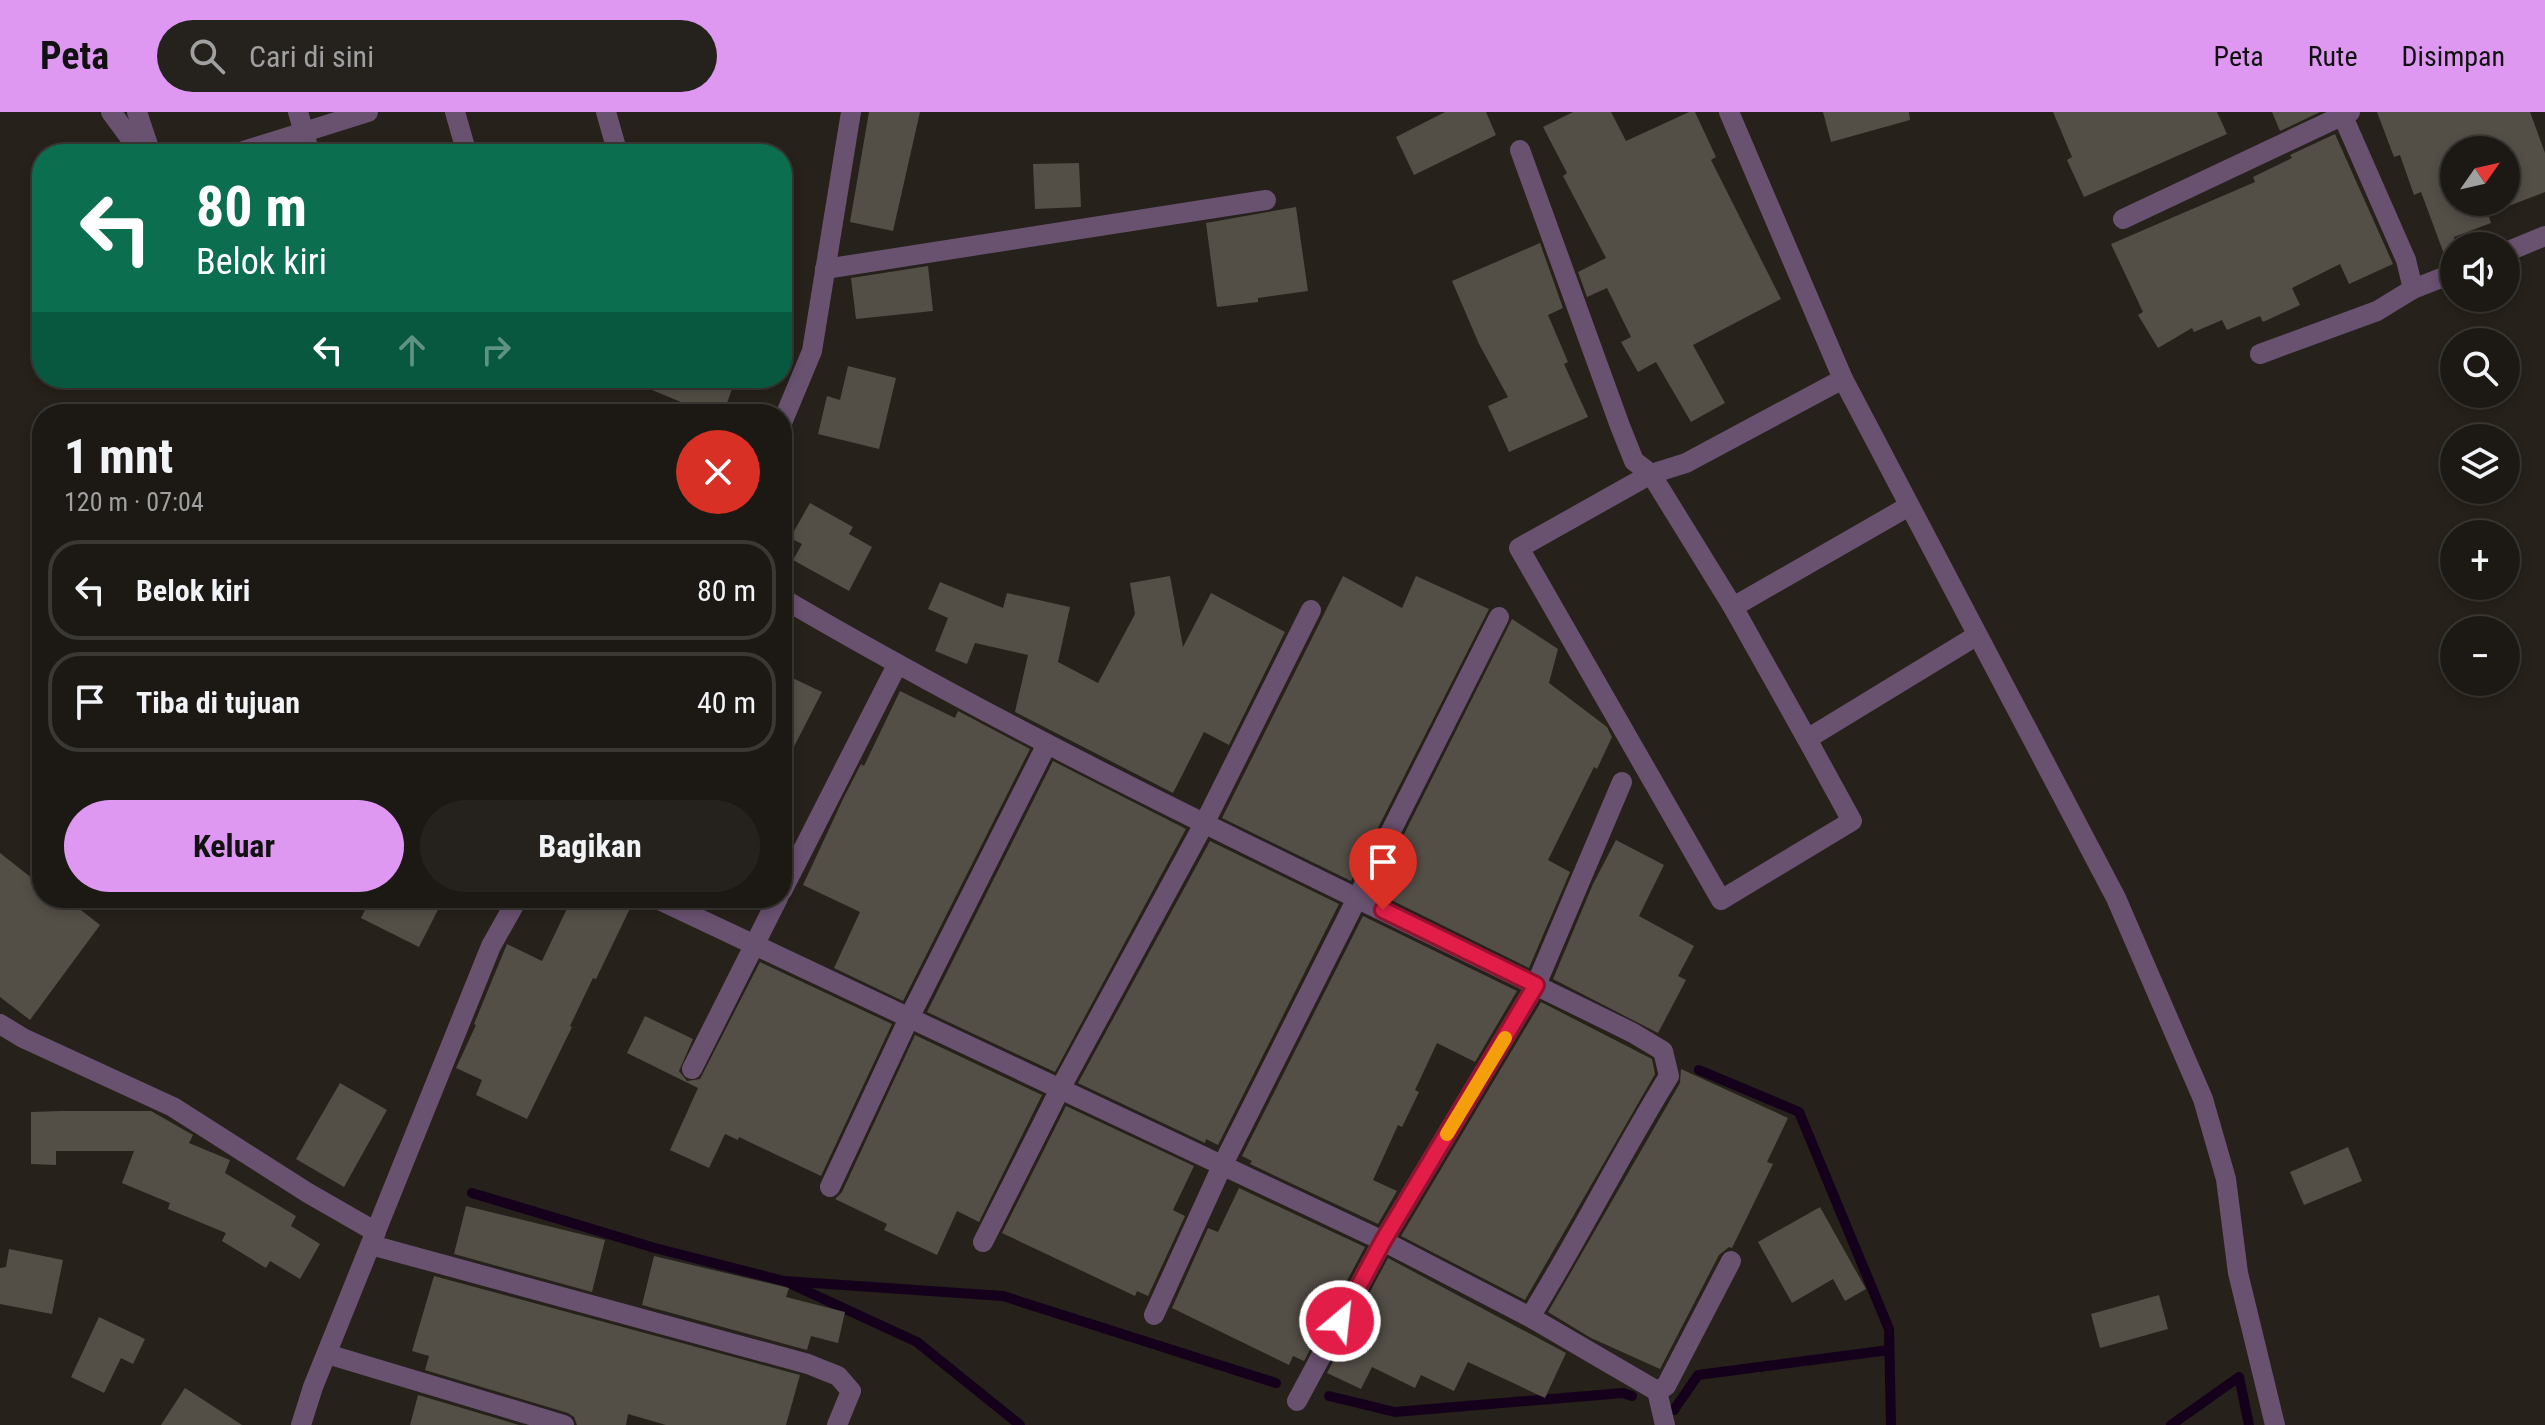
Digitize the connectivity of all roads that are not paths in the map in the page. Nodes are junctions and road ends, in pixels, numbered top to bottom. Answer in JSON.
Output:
{"nodes":[{"id":1,"x":111,"y":112,"type":"edge"},
{"id":2,"x":137,"y":112,"type":"edge"},
{"id":3,"x":368,"y":112,"type":"edge"},
{"id":4,"x":455,"y":112,"type":"edge"},
{"id":5,"x":606,"y":112,"type":"edge"},
{"id":6,"x":851,"y":112,"type":"edge"},
{"id":7,"x":1729,"y":112,"type":"edge"},
{"id":8,"x":2345,"y":113,"type":"edge"},
{"id":9,"x":301,"y":122,"type":"edge"},
{"id":10,"x":135,"y":144,"type":"edge"},
{"id":11,"x":148,"y":144,"type":"edge"},
{"id":12,"x":255,"y":144,"type":"edge"},
{"id":13,"x":307,"y":144,"type":"edge"},
{"id":14,"x":464,"y":144,"type":"edge"},
{"id":15,"x":615,"y":144,"type":"edge"},
{"id":16,"x":1520,"y":150,"type":"dead end"},
{"id":17,"x":1266,"y":200,"type":"dead end"},
{"id":18,"x":2123,"y":219,"type":"dead end"},
{"id":19,"x":2545,"y":236,"type":"edge"},
{"id":20,"x":2520,"y":246,"type":"edge"},
{"id":21,"x":825,"y":269,"type":"junction"},
{"id":22,"x":2440,"y":278,"type":"edge"},
{"id":23,"x":2413,"y":289,"type":"junction"},
{"id":24,"x":2260,"y":354,"type":"dead end"},
{"id":25,"x":1843,"y":379,"type":"junction"},
{"id":26,"x":790,"y":404,"type":"edge"},
{"id":27,"x":1651,"y":474,"type":"junction"},
{"id":28,"x":1909,"y":506,"type":"junction"},
{"id":29,"x":792,"y":604,"type":"edge"},
{"id":30,"x":1733,"y":607,"type":"junction"},
{"id":31,"x":1311,"y":610,"type":"dead end"},
{"id":32,"x":1499,"y":617,"type":"dead end"},
{"id":33,"x":1976,"y":636,"type":"junction"},
{"id":34,"x":897,"y":665,"type":"junction"},
{"id":35,"x":1807,"y":739,"type":"junction"},
{"id":36,"x":1047,"y":744,"type":"junction"},
{"id":37,"x":1622,"y":782,"type":"dead end"},
{"id":38,"x":1205,"y":822,"type":"junction"},
{"id":39,"x":792,"y":871,"type":"edge"},
{"id":40,"x":1357,"y":897,"type":"junction"},
{"id":41,"x":512,"y":908,"type":"edge"},
{"id":42,"x":676,"y":908,"type":"edge"},
{"id":43,"x":773,"y":908,"type":"edge"},
{"id":44,"x":754,"y":945,"type":"junction"},
{"id":45,"x":1536,"y":985,"type":"junction"},
{"id":46,"x":909,"y":1018,"type":"junction"},
{"id":47,"x":0,"y":1024,"type":"edge"},
{"id":48,"x":692,"y":1069,"type":"dead end"},
{"id":49,"x":1060,"y":1089,"type":"junction"},
{"id":50,"x":1222,"y":1166,"type":"junction"},
{"id":51,"x":830,"y":1187,"type":"dead end"},
{"id":52,"x":373,"y":1238,"type":"junction"},
{"id":53,"x":1383,"y":1241,"type":"junction"},
{"id":54,"x":983,"y":1242,"type":"dead end"},
{"id":55,"x":1731,"y":1261,"type":"dead end"},
{"id":56,"x":1154,"y":1315,"type":"dead end"},
{"id":57,"x":1530,"y":1317,"type":"junction"},
{"id":58,"x":327,"y":1354,"type":"junction"},
{"id":59,"x":1657,"y":1391,"type":"junction"},
{"id":60,"x":1297,"y":1401,"type":"dead end"},
{"id":61,"x":301,"y":1425,"type":"edge"},
{"id":62,"x":564,"y":1425,"type":"edge"},
{"id":63,"x":837,"y":1425,"type":"edge"},
{"id":64,"x":1665,"y":1425,"type":"edge"},
{"id":65,"x":2275,"y":1425,"type":"edge"}],
"edges":[{"from":1,"to":10,"type":"street"},
{"from":2,"to":11,"type":"street"},
{"from":3,"to":9,"type":"street"},
{"from":4,"to":14,"type":"street"},
{"from":5,"to":15,"type":"street"},
{"from":6,"to":21,"type":"street"},
{"from":7,"to":25,"type":"street"},
{"from":8,"to":18,"type":"street"},
{"from":8,"to":23,"type":"street"},
{"from":9,"to":12,"type":"street"},
{"from":9,"to":13,"type":"street"},
{"from":16,"to":27,"type":"street"},
{"from":17,"to":21,"type":"street"},
{"from":19,"to":20,"type":"street"},
{"from":21,"to":26,"type":"street"},
{"from":22,"to":23,"type":"street"},
{"from":23,"to":24,"type":"street"},
{"from":25,"to":27,"type":"street"},
{"from":25,"to":28,"type":"street"},
{"from":27,"to":30,"type":"street"},
{"from":27,"to":35,"type":"street"},
{"from":28,"to":30,"type":"street"},
{"from":28,"to":33,"type":"street"},
{"from":29,"to":34,"type":"street"},
{"from":30,"to":35,"type":"street"},
{"from":31,"to":38,"type":"street"},
{"from":32,"to":40,"type":"street"},
{"from":33,"to":35,"type":"street"},
{"from":33,"to":65,"type":"street"},
{"from":34,"to":36,"type":"street"},
{"from":34,"to":39,"type":"street"},
{"from":36,"to":38,"type":"street"},
{"from":36,"to":46,"type":"street"},
{"from":37,"to":45,"type":"street"},
{"from":38,"to":40,"type":"street"},
{"from":38,"to":49,"type":"street"},
{"from":40,"to":45,"type":"street"},
{"from":40,"to":50,"type":"street"},
{"from":41,"to":52,"type":"street"},
{"from":42,"to":44,"type":"street"},
{"from":43,"to":44,"type":"street"},
{"from":44,"to":46,"type":"street"},
{"from":44,"to":48,"type":"street"},
{"from":45,"to":53,"type":"street"},
{"from":45,"to":57,"type":"street"},
{"from":46,"to":49,"type":"street"},
{"from":46,"to":51,"type":"street"},
{"from":47,"to":52,"type":"street"},
{"from":49,"to":50,"type":"street"},
{"from":49,"to":54,"type":"street"},
{"from":50,"to":53,"type":"street"},
{"from":50,"to":56,"type":"street"},
{"from":52,"to":58,"type":"street"},
{"from":52,"to":63,"type":"street"},
{"from":53,"to":57,"type":"street"},
{"from":53,"to":60,"type":"street"},
{"from":55,"to":59,"type":"street"},
{"from":57,"to":59,"type":"street"},
{"from":58,"to":61,"type":"street"},
{"from":58,"to":62,"type":"street"},
{"from":59,"to":64,"type":"street"}]}
